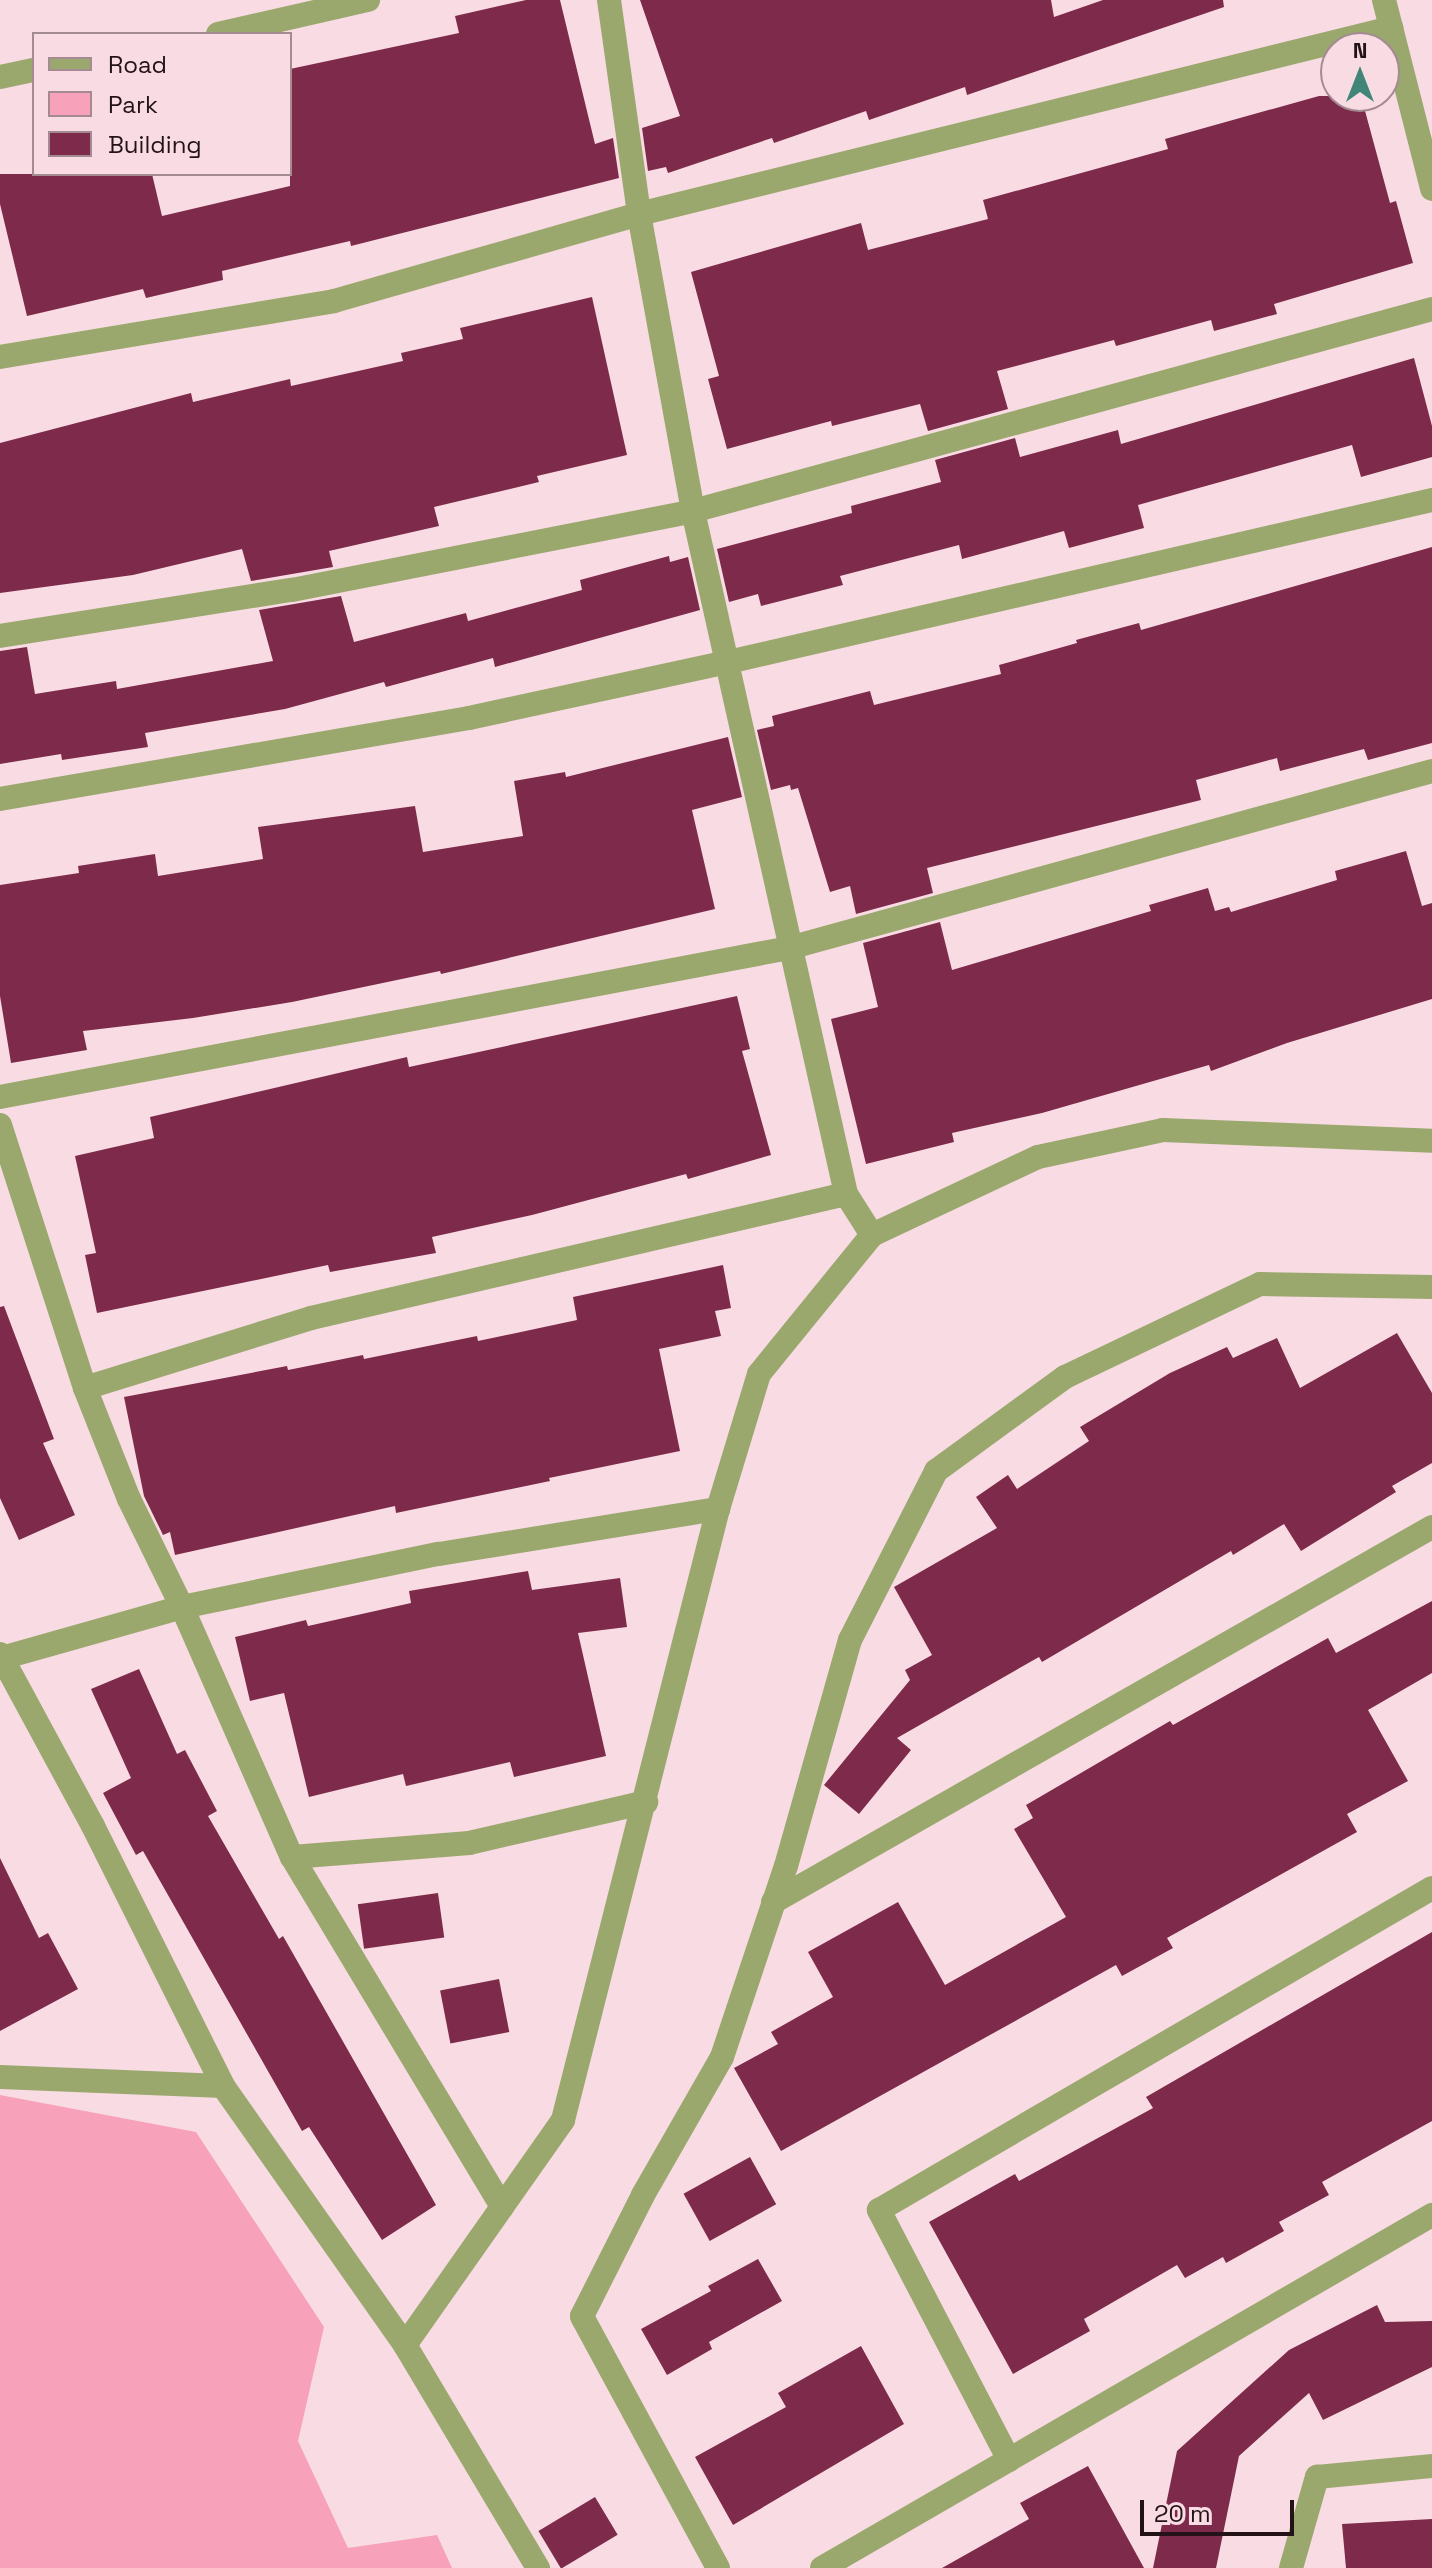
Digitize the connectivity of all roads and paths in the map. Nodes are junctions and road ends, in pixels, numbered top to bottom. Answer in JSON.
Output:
{"nodes":[{"id":1,"x":368,"y":0,"type":"edge"},
{"id":2,"x":609,"y":0,"type":"edge"},
{"id":3,"x":1384,"y":0,"type":"edge"},
{"id":4,"x":1391,"y":28,"type":"junction"},
{"id":5,"x":227,"y":32,"type":"edge"},
{"id":6,"x":32,"y":70,"type":"edge"},
{"id":7,"x":0,"y":77,"type":"edge"},
{"id":8,"x":1432,"y":189,"type":"edge"},
{"id":9,"x":639,"y":214,"type":"junction"},
{"id":10,"x":1432,"y":309,"type":"edge"},
{"id":11,"x":0,"y":357,"type":"edge"},
{"id":12,"x":1432,"y":500,"type":"edge"},
{"id":13,"x":693,"y":511,"type":"junction"},
{"id":14,"x":0,"y":636,"type":"edge"},
{"id":15,"x":724,"y":663,"type":"junction"},
{"id":16,"x":1432,"y":771,"type":"edge"},
{"id":17,"x":0,"y":799,"type":"edge"},
{"id":18,"x":789,"y":948,"type":"junction"},
{"id":19,"x":0,"y":1097,"type":"edge"},
{"id":20,"x":0,"y":1125,"type":"edge"},
{"id":21,"x":1432,"y":1141,"type":"edge"},
{"id":22,"x":846,"y":1194,"type":"junction"},
{"id":23,"x":872,"y":1235,"type":"junction"},
{"id":24,"x":1432,"y":1287,"type":"edge"},
{"id":25,"x":85,"y":1388,"type":"junction"},
{"id":26,"x":718,"y":1509,"type":"junction"},
{"id":27,"x":1432,"y":1527,"type":"edge"},
{"id":28,"x":182,"y":1607,"type":"junction"},
{"id":29,"x":1,"y":1656,"type":"edge"},
{"id":30,"x":646,"y":1802,"type":"junction"},
{"id":31,"x":292,"y":1857,"type":"junction"},
{"id":32,"x":1432,"y":1888,"type":"edge"},
{"id":33,"x":773,"y":1902,"type":"junction"},
{"id":34,"x":0,"y":2077,"type":"edge"},
{"id":35,"x":223,"y":2086,"type":"junction"},
{"id":36,"x":502,"y":2207,"type":"junction"},
{"id":37,"x":1432,"y":2215,"type":"edge"},
{"id":38,"x":405,"y":2345,"type":"junction"},
{"id":39,"x":1009,"y":2460,"type":"junction"},
{"id":40,"x":1432,"y":2466,"type":"edge"},
{"id":41,"x":538,"y":2568,"type":"edge"},
{"id":42,"x":718,"y":2568,"type":"edge"},
{"id":43,"x":822,"y":2568,"type":"edge"},
{"id":44,"x":1291,"y":2568,"type":"edge"}],
"edges":[{"from":1,"to":5,"type":"street"},
{"from":2,"to":9,"type":"street"},
{"from":3,"to":4,"type":"street"},
{"from":4,"to":8,"type":"street"},
{"from":4,"to":9,"type":"street"},
{"from":6,"to":7,"type":"street"},
{"from":9,"to":11,"type":"street"},
{"from":9,"to":13,"type":"street"},
{"from":10,"to":13,"type":"street"},
{"from":12,"to":15,"type":"street"},
{"from":13,"to":14,"type":"street"},
{"from":13,"to":15,"type":"street"},
{"from":15,"to":17,"type":"street"},
{"from":15,"to":18,"type":"street"},
{"from":16,"to":18,"type":"street"},
{"from":18,"to":19,"type":"street"},
{"from":18,"to":22,"type":"street"},
{"from":20,"to":25,"type":"street"},
{"from":21,"to":23,"type":"street"},
{"from":22,"to":23,"type":"street"},
{"from":22,"to":25,"type":"street"},
{"from":23,"to":26,"type":"street"},
{"from":24,"to":33,"type":"street"},
{"from":25,"to":28,"type":"street"},
{"from":26,"to":28,"type":"street"},
{"from":26,"to":30,"type":"street"},
{"from":27,"to":33,"type":"street"},
{"from":28,"to":29,"type":"street"},
{"from":28,"to":31,"type":"street"},
{"from":29,"to":35,"type":"street"},
{"from":30,"to":31,"type":"street"},
{"from":30,"to":36,"type":"street"},
{"from":31,"to":36,"type":"street"},
{"from":32,"to":39,"type":"street"},
{"from":33,"to":42,"type":"street"},
{"from":34,"to":35,"type":"street"},
{"from":35,"to":38,"type":"street"},
{"from":36,"to":38,"type":"street"},
{"from":37,"to":39,"type":"street"},
{"from":38,"to":41,"type":"street"},
{"from":39,"to":43,"type":"street"},
{"from":40,"to":44,"type":"street"}]}
